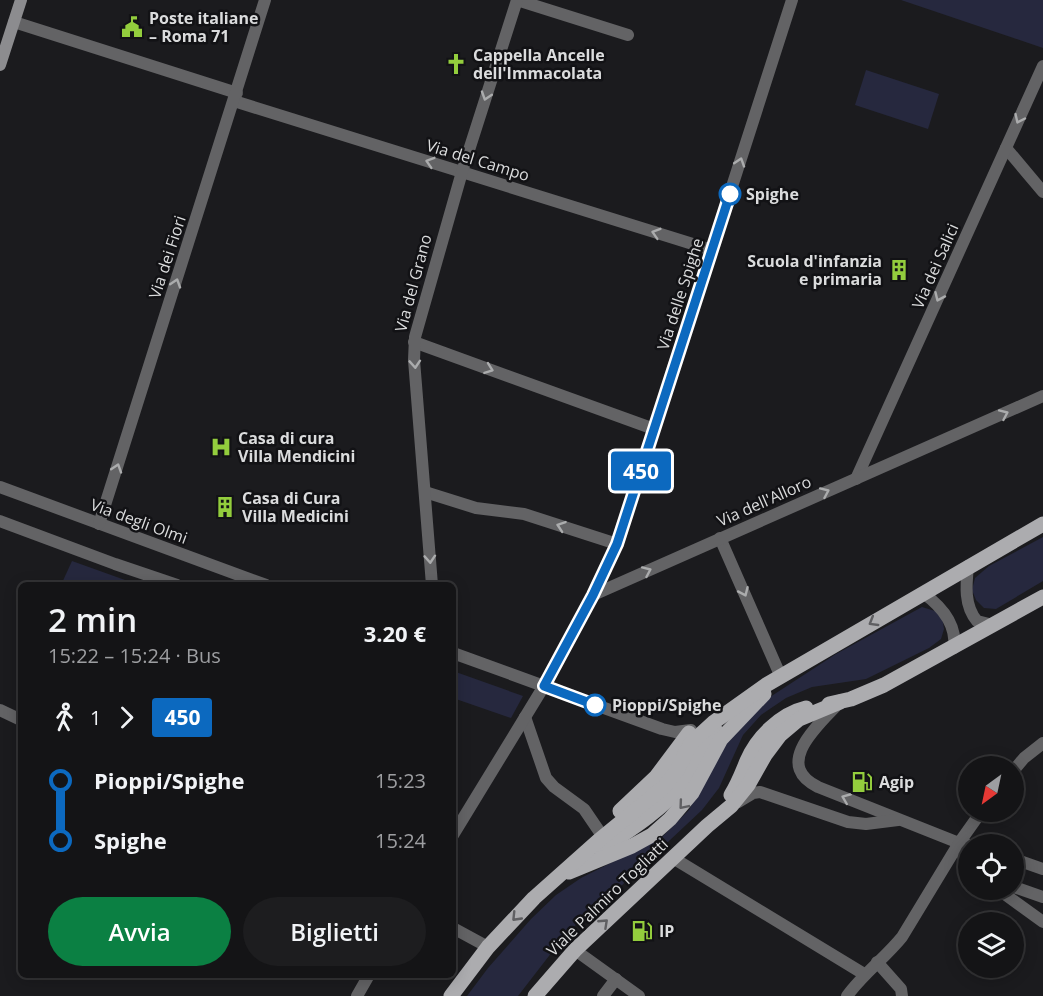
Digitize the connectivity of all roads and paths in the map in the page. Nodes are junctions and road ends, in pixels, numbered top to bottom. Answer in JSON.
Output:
{"nodes":[{"id":1,"x":21,"y":0,"type":"edge"},
{"id":2,"x":265,"y":0,"type":"edge"},
{"id":3,"x":517,"y":0,"type":"edge"},
{"id":4,"x":792,"y":0,"type":"edge"},
{"id":5,"x":14,"y":22,"type":"junction"},
{"id":6,"x":628,"y":35,"type":"dead end"},
{"id":7,"x":4,"y":38,"type":"edge"},
{"id":8,"x":0,"y":65,"type":"edge"},
{"id":9,"x":1043,"y":66,"type":"edge"},
{"id":10,"x":236,"y":97,"type":"junction"},
{"id":11,"x":1006,"y":148,"type":"junction"},
{"id":12,"x":462,"y":172,"type":"junction"},
{"id":13,"x":1043,"y":192,"type":"edge"},
{"id":14,"x":712,"y":250,"type":"junction"},
{"id":15,"x":414,"y":342,"type":"junction"},
{"id":16,"x":1043,"y":396,"type":"edge"},
{"id":17,"x":654,"y":429,"type":"junction"},
{"id":18,"x":856,"y":479,"type":"junction"},
{"id":19,"x":0,"y":487,"type":"edge"},
{"id":20,"x":425,"y":492,"type":"junction"},
{"id":21,"x":0,"y":521,"type":"edge"},
{"id":22,"x":99,"y":524,"type":"junction"},
{"id":23,"x":1043,"y":524,"type":"edge"},
{"id":24,"x":720,"y":538,"type":"junction"},
{"id":25,"x":617,"y":544,"type":"junction"},
{"id":26,"x":968,"y":566,"type":"junction"},
{"id":27,"x":168,"y":582,"type":"edge"},
{"id":28,"x":258,"y":582,"type":"edge"},
{"id":29,"x":432,"y":582,"type":"edge"},
{"id":30,"x":923,"y":593,"type":"junction"},
{"id":31,"x":593,"y":595,"type":"junction"},
{"id":32,"x":1043,"y":597,"type":"edge"},
{"id":33,"x":993,"y":625,"type":"junction"},
{"id":34,"x":954,"y":648,"type":"junction"},
{"id":35,"x":456,"y":654,"type":"edge"},
{"id":36,"x":781,"y":676,"type":"junction"},
{"id":37,"x":544,"y":686,"type":"junction"},
{"id":38,"x":756,"y":691,"type":"junction"},
{"id":39,"x":840,"y":702,"type":"junction"},
{"id":40,"x":0,"y":710,"type":"edge"},
{"id":41,"x":525,"y":717,"type":"junction"},
{"id":42,"x":18,"y":719,"type":"edge"},
{"id":43,"x":714,"y":722,"type":"junction"},
{"id":44,"x":691,"y":730,"type":"junction"},
{"id":45,"x":1043,"y":743,"type":"edge"},
{"id":46,"x":1024,"y":758,"type":"edge"},
{"id":47,"x":732,"y":806,"type":"junction"},
{"id":48,"x":901,"y":819,"type":"junction"},
{"id":49,"x":707,"y":826,"type":"junction"},
{"id":50,"x":456,"y":830,"type":"edge"},
{"id":51,"x":599,"y":831,"type":"junction"},
{"id":52,"x":958,"y":842,"type":"edge"},
{"id":53,"x":958,"y":853,"type":"edge"},
{"id":54,"x":673,"y":858,"type":"junction"},
{"id":55,"x":1024,"y":862,"type":"edge"},
{"id":56,"x":1043,"y":869,"type":"edge"},
{"id":57,"x":558,"y":876,"type":"junction"},
{"id":58,"x":1024,"y":890,"type":"edge"},
{"id":59,"x":1043,"y":897,"type":"edge"},
{"id":60,"x":1013,"y":900,"type":"edge"},
{"id":61,"x":1043,"y":922,"type":"edge"},
{"id":62,"x":456,"y":930,"type":"edge"},
{"id":63,"x":488,"y":948,"type":"junction"},
{"id":64,"x":576,"y":950,"type":"junction"},
{"id":65,"x":877,"y":962,"type":"junction"},
{"id":66,"x":864,"y":974,"type":"junction"},
{"id":67,"x":367,"y":978,"type":"edge"},
{"id":68,"x":616,"y":979,"type":"junction"},
{"id":69,"x":357,"y":996,"type":"edge"},
{"id":70,"x":451,"y":996,"type":"edge"},
{"id":71,"x":535,"y":996,"type":"edge"},
{"id":72,"x":603,"y":996,"type":"edge"},
{"id":73,"x":639,"y":996,"type":"edge"},
{"id":74,"x":847,"y":996,"type":"edge"},
{"id":75,"x":902,"y":996,"type":"edge"}],
"edges":[{"from":1,"to":5,"type":"street"},
{"from":2,"to":10,"type":"street","name":"Via dei Fiori"},
{"from":3,"to":6,"type":"street"},
{"from":3,"to":12,"type":"street","name":"Via del Grano","one_way":true},
{"from":14,"to":4,"type":"street","name":"Via delle Spighe","one_way":true},
{"from":5,"to":7,"type":"street"},
{"from":5,"to":10,"type":"street","name":"Via del Campo"},
{"from":7,"to":8,"type":"street"},
{"from":9,"to":11,"type":"street","name":"Via dei Salici","one_way":true},
{"from":12,"to":10,"type":"street","name":"Via del Campo","one_way":true},
{"from":22,"to":10,"type":"street","name":"Via dei Fiori","one_way":true},
{"from":11,"to":13,"type":"street"},
{"from":11,"to":18,"type":"street","name":"Via dei Salici","one_way":true},
{"from":14,"to":12,"type":"street","name":"Via del Campo","one_way":true},
{"from":12,"to":15,"type":"street","name":"Via del Grano"},
{"from":14,"to":17,"type":"street","name":"Via delle Spighe"},
{"from":15,"to":17,"type":"street","one_way":true},
{"from":15,"to":20,"type":"street","name":"Via del Grano","one_way":true},
{"from":18,"to":16,"type":"street","name":"Via dell'Alloro","one_way":true},
{"from":17,"to":25,"type":"street","name":"Via delle Spighe"},
{"from":24,"to":18,"type":"street","name":"Via dell'Alloro","one_way":true},
{"from":19,"to":22,"type":"street","name":"Via degli Olmi"},
{"from":25,"to":20,"type":"street","one_way":true},
{"from":20,"to":29,"type":"street","name":"Via del Grano","one_way":true},
{"from":21,"to":27,"type":"street"},
{"from":22,"to":28,"type":"street","name":"Via degli Olmi"},
{"from":23,"to":26,"type":"main road","name":"Viale Palmiro Togliatti"},
{"from":31,"to":24,"type":"street","name":"Via dell'Alloro","one_way":true},
{"from":24,"to":36,"type":"street","one_way":true},
{"from":25,"to":31,"type":"street","name":"Via delle Spighe"},
{"from":26,"to":30,"type":"main road","name":"Viale Palmiro Togliatti"},
{"from":26,"to":33,"type":"street"},
{"from":30,"to":34,"type":"street"},
{"from":30,"to":36,"type":"main road","name":"Viale Palmiro Togliatti","one_way":true},
{"from":31,"to":37,"type":"street"},
{"from":32,"to":33,"type":"main road","name":"Viale Palmiro Togliatti"},
{"from":33,"to":34,"type":"main road","name":"Viale Palmiro Togliatti"},
{"from":34,"to":39,"type":"main road","name":"Viale Palmiro Togliatti"},
{"from":35,"to":37,"type":"street"},
{"from":36,"to":38,"type":"main road","name":"Viale Palmiro Togliatti"},
{"from":36,"to":57,"type":"main road","name":"Viale Palmiro Togliatti","one_way":true},
{"from":37,"to":41,"type":"street"},
{"from":37,"to":44,"type":"street"},
{"from":38,"to":43,"type":"main road","name":"Viale Palmiro Togliatti"},
{"from":38,"to":57,"type":"main road","name":"Viale Palmiro Togliatti"},
{"from":39,"to":47,"type":"main road","name":"Viale Palmiro Togliatti"},
{"from":48,"to":39,"type":"street","one_way":true},
{"from":39,"to":49,"type":"main road","name":"Viale Palmiro Togliatti"},
{"from":40,"to":42,"type":"street"},
{"from":41,"to":50,"type":"street"},
{"from":41,"to":51,"type":"street"},
{"from":43,"to":44,"type":"main road","name":"Viale Palmiro Togliatti"},
{"from":43,"to":57,"type":"main road","name":"Viale Palmiro Togliatti"},
{"from":44,"to":51,"type":"main road","name":"Viale Palmiro Togliatti"},
{"from":45,"to":46,"type":"street"},
{"from":47,"to":48,"type":"street"},
{"from":47,"to":49,"type":"main road","name":"Viale Palmiro Togliatti"},
{"from":48,"to":52,"type":"street"},
{"from":49,"to":54,"type":"main road","name":"Viale Palmiro Togliatti"},
{"from":51,"to":57,"type":"main road","name":"Viale Palmiro Togliatti"},
{"from":53,"to":65,"type":"street"},
{"from":64,"to":54,"type":"main road","name":"Viale Palmiro Togliatti","one_way":true},
{"from":54,"to":66,"type":"street"},
{"from":55,"to":56,"type":"street"},
{"from":57,"to":63,"type":"main road","name":"Viale Palmiro Togliatti","one_way":true},
{"from":58,"to":59,"type":"street"},
{"from":60,"to":61,"type":"street"},
{"from":62,"to":63,"type":"street"},
{"from":63,"to":70,"type":"main road","name":"Viale Palmiro Togliatti"},
{"from":64,"to":68,"type":"street"},
{"from":64,"to":71,"type":"main road","name":"Viale Palmiro Togliatti"},
{"from":65,"to":66,"type":"street"},
{"from":65,"to":75,"type":"street"},
{"from":66,"to":74,"type":"street"},
{"from":67,"to":69,"type":"street"},
{"from":68,"to":72,"type":"street"},
{"from":68,"to":73,"type":"street"}]}
